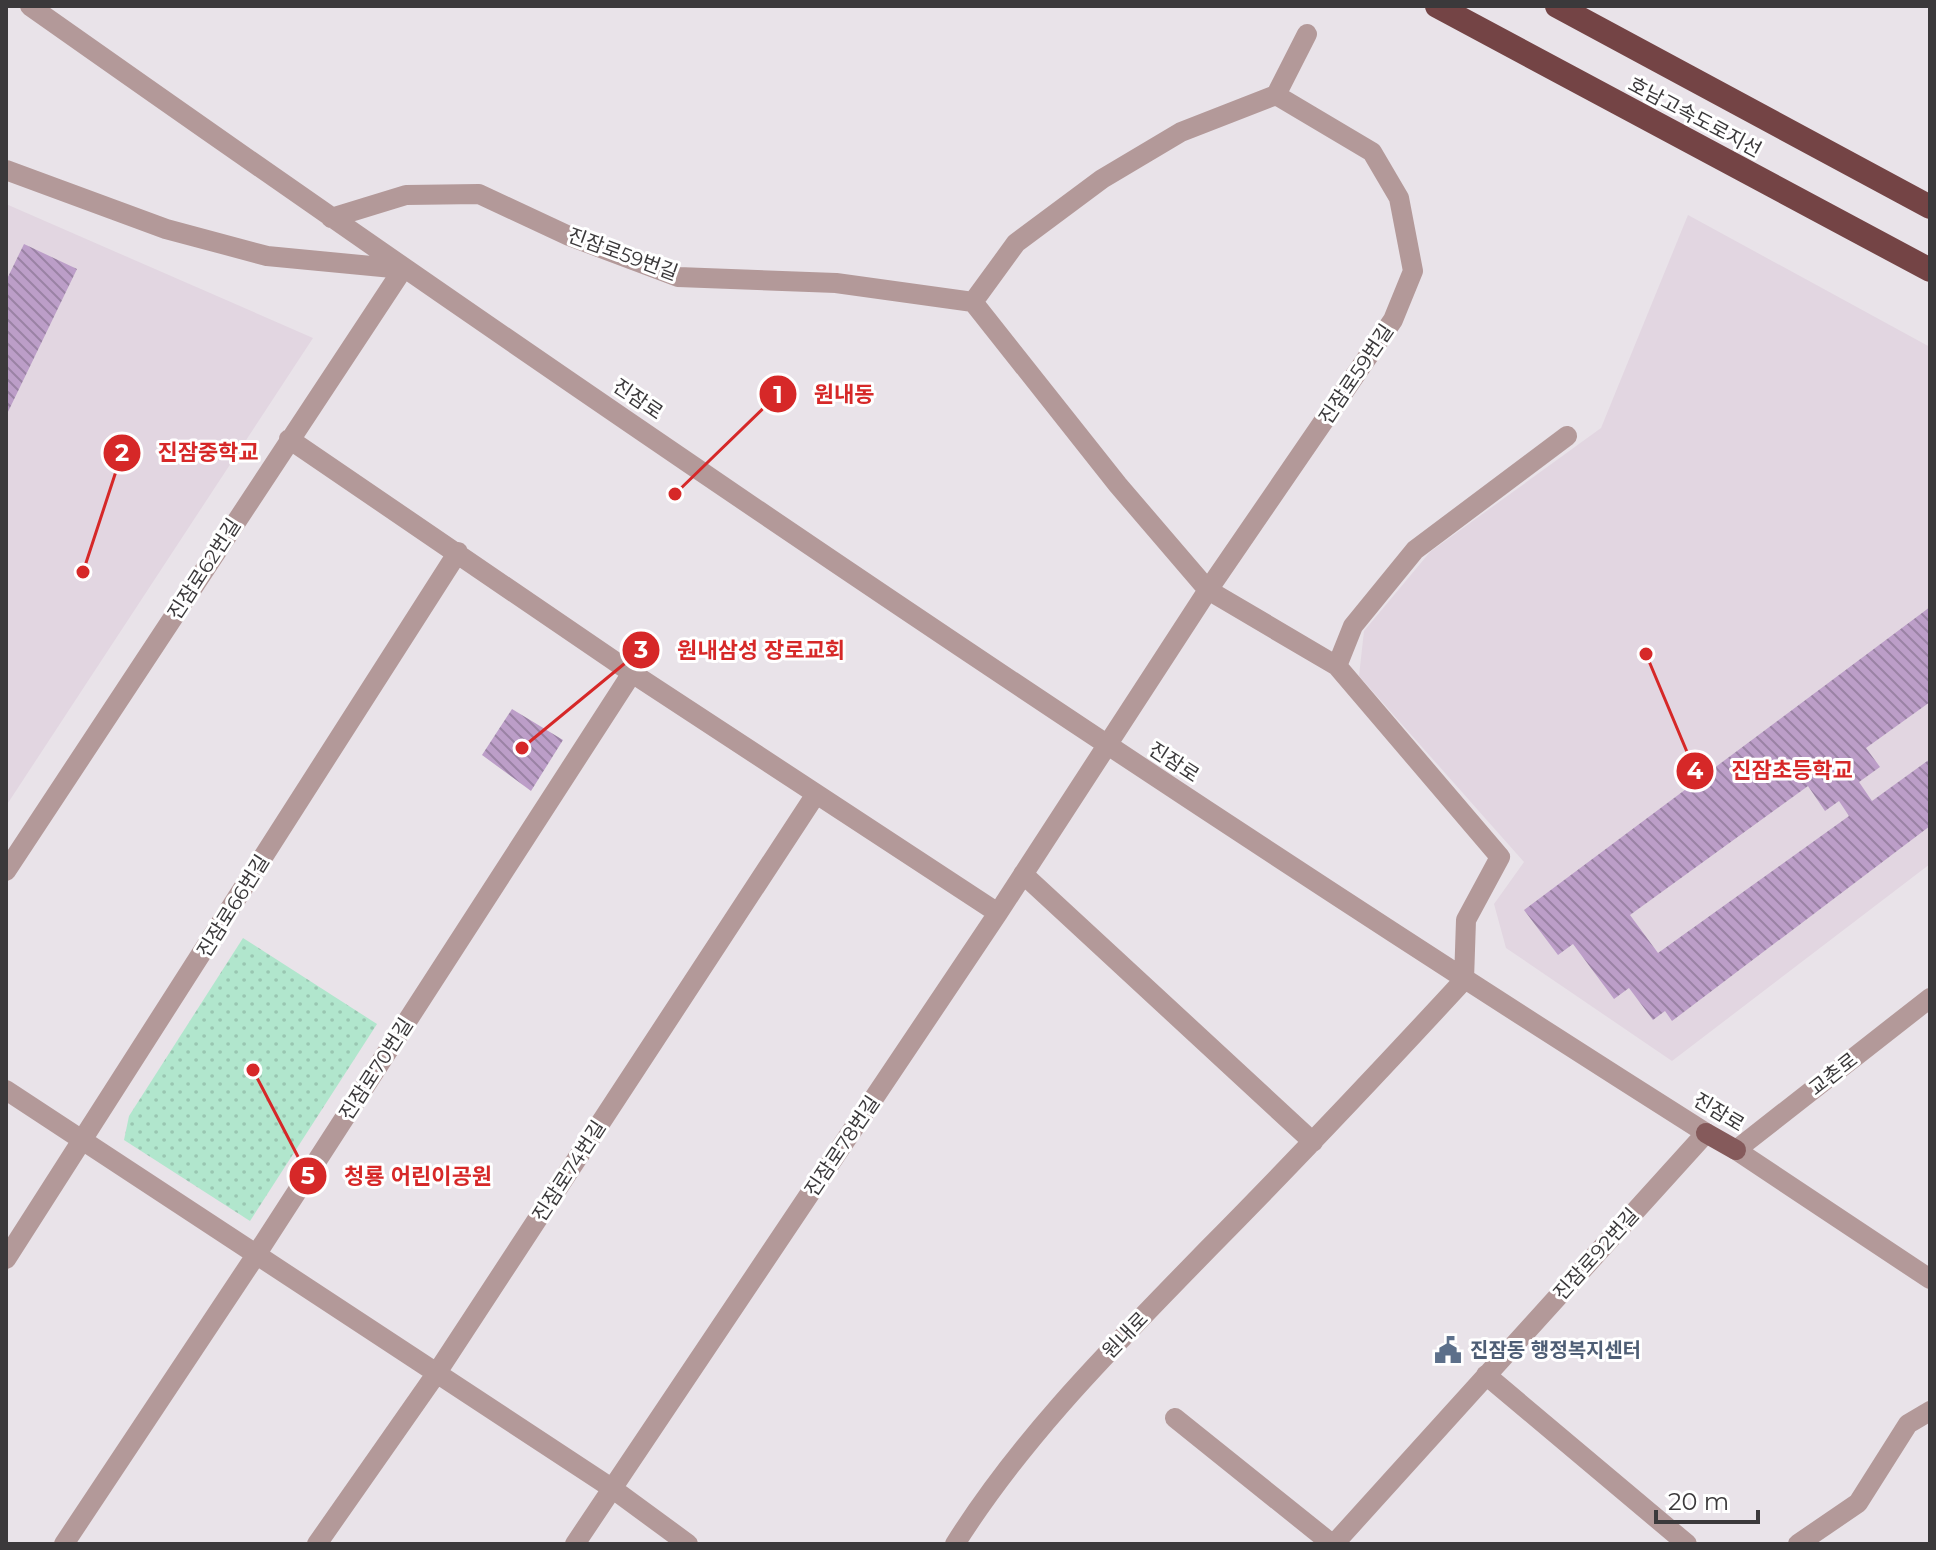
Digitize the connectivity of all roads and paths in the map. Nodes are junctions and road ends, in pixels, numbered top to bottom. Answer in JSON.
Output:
{"nodes":[{"id":1,"x":30,"y":6,"type":"edge"},
{"id":2,"x":1437,"y":6,"type":"edge"},
{"id":3,"x":1557,"y":6,"type":"edge"},
{"id":4,"x":1569,"y":6,"type":"edge"},
{"id":5,"x":1604,"y":32,"type":"junction"},
{"id":6,"x":1307,"y":34,"type":"dead end"},
{"id":7,"x":1276,"y":95,"type":"junction"},
{"id":8,"x":6,"y":170,"type":"edge"},
{"id":9,"x":1930,"y":207,"type":"edge"},
{"id":10,"x":331,"y":218,"type":"junction"},
{"id":11,"x":403,"y":269,"type":"junction"},
{"id":12,"x":1930,"y":270,"type":"edge"},
{"id":13,"x":973,"y":302,"type":"junction"},
{"id":14,"x":1567,"y":436,"type":"dead end"},
{"id":15,"x":289,"y":439,"type":"junction"},
{"id":16,"x":458,"y":552,"type":"junction"},
{"id":17,"x":1208,"y":590,"type":"junction"},
{"id":18,"x":1337,"y":666,"type":"junction"},
{"id":19,"x":632,"y":673,"type":"junction"},
{"id":20,"x":1105,"y":745,"type":"junction"},
{"id":21,"x":816,"y":794,"type":"junction"},
{"id":22,"x":6,"y":871,"type":"edge"},
{"id":23,"x":1023,"y":874,"type":"junction"},
{"id":24,"x":998,"y":913,"type":"junction"},
{"id":25,"x":1464,"y":980,"type":"junction"},
{"id":26,"x":1928,"y":1002,"type":"edge"},
{"id":27,"x":6,"y":1090,"type":"edge"},
{"id":28,"x":1706,"y":1133,"type":"junction"},
{"id":29,"x":84,"y":1140,"type":"junction"},
{"id":30,"x":1313,"y":1142,"type":"junction"},
{"id":31,"x":1736,"y":1150,"type":"junction"},
{"id":32,"x":256,"y":1255,"type":"junction"},
{"id":33,"x":6,"y":1259,"type":"edge"},
{"id":34,"x":1930,"y":1279,"type":"edge"},
{"id":35,"x":436,"y":1374,"type":"junction"},
{"id":36,"x":1486,"y":1375,"type":"junction"},
{"id":37,"x":1930,"y":1411,"type":"edge"},
{"id":38,"x":1175,"y":1418,"type":"dead end"},
{"id":39,"x":613,"y":1489,"type":"junction"},
{"id":40,"x":64,"y":1544,"type":"edge"},
{"id":41,"x":317,"y":1544,"type":"edge"},
{"id":42,"x":575,"y":1544,"type":"edge"},
{"id":43,"x":688,"y":1544,"type":"edge"},
{"id":44,"x":955,"y":1544,"type":"edge"},
{"id":45,"x":1333,"y":1544,"type":"edge"},
{"id":46,"x":1687,"y":1544,"type":"edge"},
{"id":47,"x":1798,"y":1544,"type":"edge"}],
"edges":[{"from":1,"to":10,"type":"street","name":"진잠로"},
{"from":2,"to":12,"type":"highway","name":"호남고속도로지선"},
{"from":3,"to":5,"type":"highway","name":"호남고속도로지선"},
{"from":4,"to":5,"type":"highway"},
{"from":5,"to":9,"type":"highway","name":"호남고속도로지선"},
{"from":6,"to":7,"type":"street"},
{"from":7,"to":13,"type":"street"},
{"from":7,"to":17,"type":"street","name":"진잠로59번길"},
{"from":8,"to":11,"type":"street","name":"진잠로"},
{"from":10,"to":11,"type":"street","name":"진잠로"},
{"from":10,"to":13,"type":"street","name":"진잠로59번길"},
{"from":11,"to":15,"type":"street","name":"진잠로62번길"},
{"from":11,"to":20,"type":"street","name":"진잠로"},
{"from":13,"to":17,"type":"street"},
{"from":14,"to":18,"type":"street"},
{"from":15,"to":16,"type":"street"},
{"from":15,"to":22,"type":"street","name":"진잠로62번길"},
{"from":16,"to":19,"type":"street"},
{"from":16,"to":29,"type":"street","name":"진잠로66번길"},
{"from":17,"to":18,"type":"street"},
{"from":17,"to":20,"type":"street","name":"진잠로59번길"},
{"from":18,"to":25,"type":"street"},
{"from":19,"to":21,"type":"street"},
{"from":19,"to":32,"type":"street","name":"진잠로70번길"},
{"from":20,"to":23,"type":"street","name":"진잠로78번길"},
{"from":20,"to":25,"type":"street","name":"진잠로"},
{"from":21,"to":24,"type":"street"},
{"from":21,"to":35,"type":"street","name":"진잠로74번길"},
{"from":23,"to":24,"type":"street","name":"진잠로78번길"},
{"from":23,"to":30,"type":"street"},
{"from":24,"to":39,"type":"street","name":"진잠로78번길"},
{"from":25,"to":28,"type":"street","name":"진잠로"},
{"from":25,"to":30,"type":"street","name":"원내로"},
{"from":26,"to":31,"type":"street","name":"교촌로"},
{"from":27,"to":29,"type":"street"},
{"from":28,"to":31,"type":"main road","name":"진잠로"},
{"from":28,"to":36,"type":"street","name":"진잠로92번길"},
{"from":29,"to":32,"type":"street"},
{"from":29,"to":33,"type":"street","name":"진잠로66번길"},
{"from":30,"to":44,"type":"street","name":"원내로"},
{"from":31,"to":34,"type":"street","name":"진잠로"},
{"from":32,"to":35,"type":"street"},
{"from":32,"to":40,"type":"street","name":"진잠로70번길"},
{"from":35,"to":39,"type":"street"},
{"from":35,"to":41,"type":"street","name":"진잠로74번길"},
{"from":36,"to":45,"type":"street","name":"진잠로92번길"},
{"from":36,"to":46,"type":"street"},
{"from":37,"to":47,"type":"street"},
{"from":38,"to":45,"type":"street"},
{"from":39,"to":42,"type":"street","name":"진잠로78번길"},
{"from":39,"to":43,"type":"street"}]}
